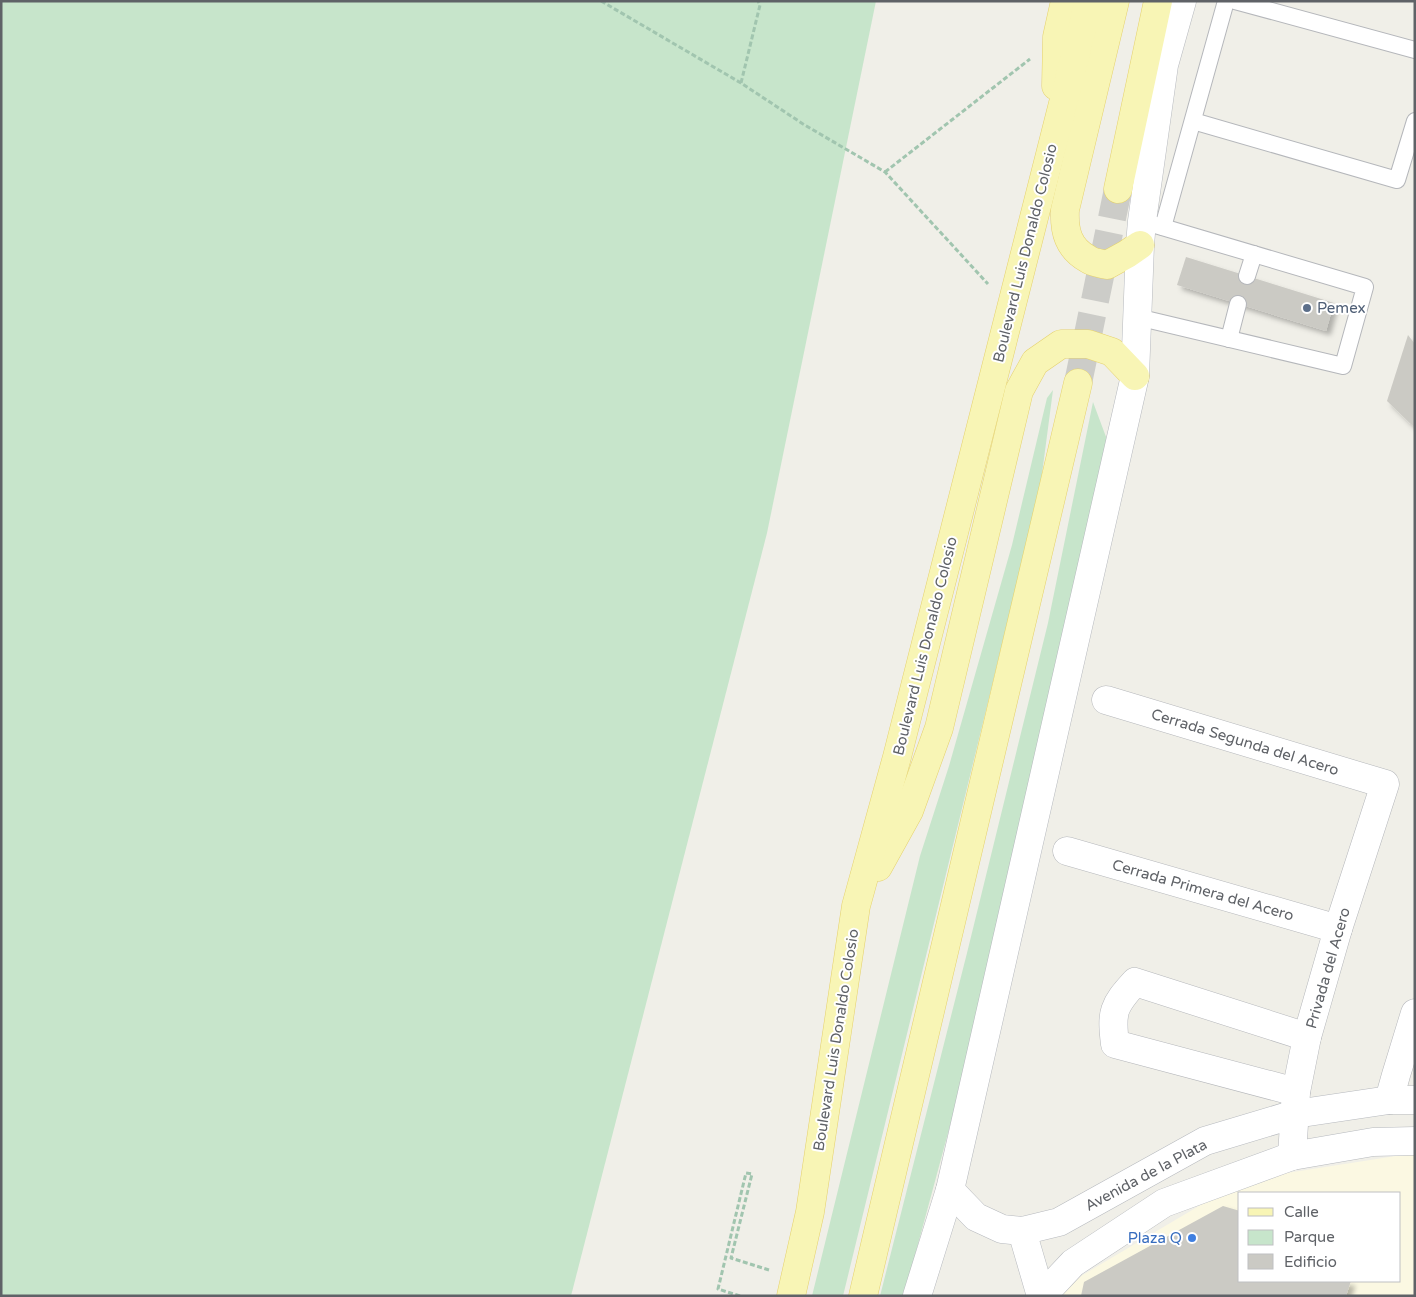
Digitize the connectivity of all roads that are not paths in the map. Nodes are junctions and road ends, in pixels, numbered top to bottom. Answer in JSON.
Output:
{"nodes":[{"id":1,"x":1065,"y":1,"type":"edge"},
{"id":2,"x":1089,"y":1,"type":"edge"},
{"id":3,"x":1115,"y":1,"type":"edge"},
{"id":4,"x":1158,"y":1,"type":"edge"},
{"id":5,"x":1182,"y":1,"type":"edge"},
{"id":6,"x":1226,"y":1,"type":"edge"},
{"id":7,"x":1236,"y":1,"type":"edge"},
{"id":8,"x":1415,"y":50,"type":"edge"},
{"id":9,"x":1192,"y":121,"type":"junction"},
{"id":10,"x":1415,"y":121,"type":"edge"},
{"id":11,"x":1055,"y":132,"type":"junction"},
{"id":12,"x":1118,"y":189,"type":"tunnel mouth"},
{"id":13,"x":1148,"y":231,"type":"junction"},
{"id":14,"x":1254,"y":254,"type":"junction"},
{"id":15,"x":1247,"y":276,"type":"dead end"},
{"id":16,"x":1238,"y":304,"type":"dead end"},
{"id":17,"x":1137,"y":317,"type":"junction"},
{"id":18,"x":1228,"y":339,"type":"junction"},
{"id":19,"x":1135,"y":376,"type":"junction"},
{"id":20,"x":1078,"y":383,"type":"tunnel mouth"},
{"id":21,"x":1106,"y":700,"type":"dead end"},
{"id":22,"x":1385,"y":784,"type":"joint"},
{"id":23,"x":1067,"y":851,"type":"dead end"},
{"id":24,"x":856,"y":906,"type":"junction"},
{"id":25,"x":1338,"y":929,"type":"junction"},
{"id":26,"x":1415,"y":1013,"type":"edge"},
{"id":27,"x":1307,"y":1037,"type":"junction"},
{"id":28,"x":1402,"y":1100,"type":"edge"},
{"id":29,"x":1295,"y":1103,"type":"junction"},
{"id":30,"x":1415,"y":1141,"type":"edge"},
{"id":31,"x":1292,"y":1156,"type":"junction"},
{"id":32,"x":950,"y":1190,"type":"junction"},
{"id":33,"x":1022,"y":1231,"type":"junction"},
{"id":34,"x":793,"y":1287,"type":"edge"},
{"id":35,"x":863,"y":1296,"type":"edge"},
{"id":36,"x":917,"y":1296,"type":"edge"},
{"id":37,"x":1041,"y":1296,"type":"edge"}],
"edges":[{"from":1,"to":11,"type":"main road"},
{"from":2,"to":11,"type":"main road","name":"Boulevard Luis Donaldo Colosio"},
{"from":3,"to":13,"type":"main road"},
{"from":4,"to":12,"type":"main road"},
{"from":5,"to":13,"type":"street"},
{"from":6,"to":9,"type":"lane"},
{"from":7,"to":8,"type":"lane"},
{"from":9,"to":10,"type":"lane"},
{"from":9,"to":13,"type":"lane"},
{"from":11,"to":24,"type":"main road","name":"Boulevard Luis Donaldo Colosio"},
{"from":13,"to":14,"type":"lane"},
{"from":13,"to":17,"type":"street"},
{"from":14,"to":15,"type":"lane"},
{"from":14,"to":18,"type":"lane"},
{"from":16,"to":18,"type":"lane"},
{"from":17,"to":18,"type":"lane"},
{"from":17,"to":19,"type":"street"},
{"from":19,"to":24,"type":"main road"},
{"from":19,"to":32,"type":"street"},
{"from":20,"to":35,"type":"main road"},
{"from":21,"to":22,"type":"street","name":"Cerrada Segunda del Acero"},
{"from":22,"to":25,"type":"street","name":"Privada del Acero"},
{"from":23,"to":25,"type":"street","name":"Cerrada Primera del Acero"},
{"from":24,"to":34,"type":"main road","name":"Boulevard Luis Donaldo Colosio"},
{"from":25,"to":27,"type":"street","name":"Privada del Acero"},
{"from":26,"to":28,"type":"street"},
{"from":27,"to":29,"type":"street","name":"Privada del Acero"},
{"from":27,"to":29,"type":"street"},
{"from":28,"to":29,"type":"street","name":"Avenida de la Plata"},
{"from":29,"to":31,"type":"street","name":"Privada del Acero"},
{"from":29,"to":33,"type":"street","name":"Avenida de la Plata"},
{"from":30,"to":31,"type":"street"},
{"from":31,"to":37,"type":"street"},
{"from":32,"to":33,"type":"street","name":"Avenida de la Plata"},
{"from":32,"to":36,"type":"street"},
{"from":33,"to":37,"type":"street"}]}
